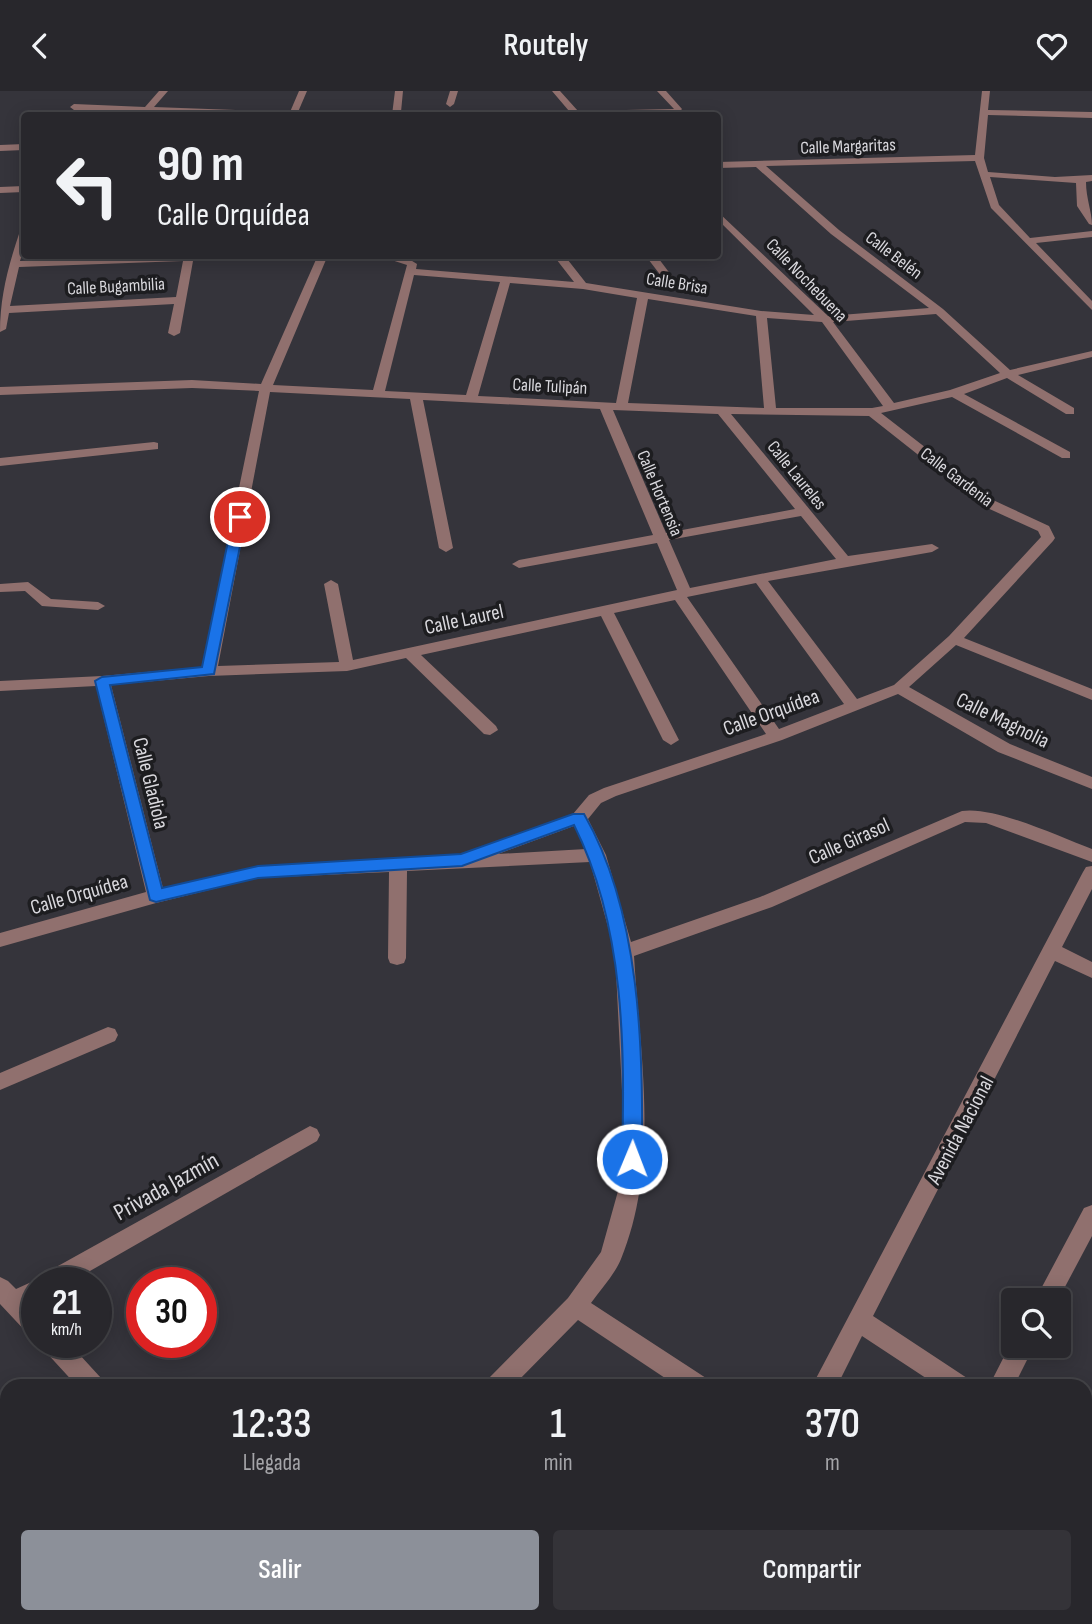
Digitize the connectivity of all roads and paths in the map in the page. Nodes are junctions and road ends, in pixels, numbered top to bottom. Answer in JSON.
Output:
{"nodes":[{"id":1,"x":164,"y":91,"type":"edge"},
{"id":2,"x":303,"y":91,"type":"edge"},
{"id":3,"x":399,"y":91,"type":"edge"},
{"id":4,"x":454,"y":91,"type":"edge"},
{"id":5,"x":556,"y":91,"type":"edge"},
{"id":6,"x":661,"y":91,"type":"edge"},
{"id":7,"x":986,"y":91,"type":"edge"},
{"id":8,"x":450,"y":104,"type":"dead end"},
{"id":9,"x":74,"y":107,"type":"edge"},
{"id":10,"x":148,"y":109,"type":"junction"},
{"id":11,"x":220,"y":112,"type":"edge"},
{"id":12,"x":294,"y":112,"type":"edge"},
{"id":13,"x":398,"y":112,"type":"edge"},
{"id":14,"x":574,"y":112,"type":"edge"},
{"id":15,"x":677,"y":112,"type":"edge"},
{"id":16,"x":982,"y":112,"type":"junction"},
{"id":17,"x":1077,"y":115,"type":"junction"},
{"id":18,"x":1092,"y":115,"type":"edge"},
{"id":19,"x":1092,"y":125,"type":"edge"},
{"id":20,"x":21,"y":147,"type":"edge"},
{"id":21,"x":0,"y":148,"type":"edge"},
{"id":22,"x":979,"y":158,"type":"junction"},
{"id":23,"x":758,"y":164,"type":"junction"},
{"id":24,"x":721,"y":165,"type":"edge"},
{"id":25,"x":982,"y":174,"type":"junction"},
{"id":26,"x":1092,"y":178,"type":"edge"},
{"id":27,"x":1081,"y":182,"type":"junction"},
{"id":28,"x":21,"y":189,"type":"edge"},
{"id":29,"x":0,"y":190,"type":"edge"},
{"id":30,"x":721,"y":218,"type":"edge"},
{"id":31,"x":1092,"y":222,"type":"edge"},
{"id":32,"x":1092,"y":234,"type":"edge"},
{"id":33,"x":1027,"y":241,"type":"junction"},
{"id":34,"x":21,"y":244,"type":"edge"},
{"id":35,"x":157,"y":259,"type":"edge"},
{"id":36,"x":187,"y":259,"type":"edge"},
{"id":37,"x":321,"y":259,"type":"edge"},
{"id":38,"x":391,"y":259,"type":"edge"},
{"id":39,"x":561,"y":259,"type":"edge"},
{"id":40,"x":653,"y":259,"type":"edge"},
{"id":41,"x":14,"y":264,"type":"junction"},
{"id":42,"x":410,"y":267,"type":"junction"},
{"id":43,"x":506,"y":279,"type":"junction"},
{"id":44,"x":669,"y":279,"type":"dead end"},
{"id":45,"x":583,"y":286,"type":"junction"},
{"id":46,"x":642,"y":295,"type":"junction"},
{"id":47,"x":182,"y":300,"type":"junction"},
{"id":48,"x":1092,"y":307,"type":"edge"},
{"id":49,"x":5,"y":310,"type":"junction"},
{"id":50,"x":939,"y":311,"type":"junction"},
{"id":51,"x":761,"y":314,"type":"junction"},
{"id":52,"x":825,"y":319,"type":"junction"},
{"id":53,"x":0,"y":329,"type":"edge"},
{"id":54,"x":174,"y":333,"type":"dead end"},
{"id":55,"x":1092,"y":354,"type":"edge"},
{"id":56,"x":1008,"y":374,"type":"junction"},
{"id":57,"x":265,"y":389,"type":"junction"},
{"id":58,"x":0,"y":391,"type":"edge"},
{"id":59,"x":954,"y":393,"type":"junction"},
{"id":60,"x":378,"y":394,"type":"junction"},
{"id":61,"x":416,"y":397,"type":"junction"},
{"id":62,"x":471,"y":399,"type":"junction"},
{"id":63,"x":605,"y":406,"type":"junction"},
{"id":64,"x":621,"y":406,"type":"junction"},
{"id":65,"x":891,"y":408,"type":"junction"},
{"id":66,"x":722,"y":411,"type":"junction"},
{"id":67,"x":1070,"y":411,"type":"dead end"},
{"id":68,"x":770,"y":412,"type":"junction"},
{"id":69,"x":872,"y":412,"type":"junction"},
{"id":70,"x":154,"y":446,"type":"dead end"},
{"id":71,"x":1066,"y":455,"type":"dead end"},
{"id":72,"x":0,"y":462,"type":"edge"},
{"id":73,"x":805,"y":511,"type":"junction"},
{"id":74,"x":1048,"y":533,"type":"joint"},
{"id":75,"x":660,"y":539,"type":"junction"},
{"id":76,"x":446,"y":548,"type":"dead end"},
{"id":77,"x":932,"y":548,"type":"dead end"},
{"id":78,"x":845,"y":561,"type":"junction"},
{"id":79,"x":519,"y":564,"type":"dead end"},
{"id":80,"x":759,"y":578,"type":"junction"},
{"id":81,"x":331,"y":584,"type":"dead end"},
{"id":82,"x":0,"y":588,"type":"edge"},
{"id":83,"x":681,"y":593,"type":"junction"},
{"id":84,"x":98,"y":606,"type":"dead end"},
{"id":85,"x":605,"y":610,"type":"junction"},
{"id":86,"x":954,"y":639,"type":"junction"},
{"id":87,"x":410,"y":653,"type":"junction"},
{"id":88,"x":346,"y":666,"type":"junction"},
{"id":89,"x":209,"y":671,"type":"junction"},
{"id":90,"x":102,"y":681,"type":"junction"},
{"id":91,"x":0,"y":686,"type":"edge"},
{"id":92,"x":899,"y":688,"type":"junction"},
{"id":93,"x":1092,"y":695,"type":"edge"},
{"id":94,"x":854,"y":705,"type":"junction"},
{"id":95,"x":490,"y":730,"type":"dead end"},
{"id":96,"x":776,"y":736,"type":"junction"},
{"id":97,"x":671,"y":740,"type":"dead end"},
{"id":98,"x":1092,"y":783,"type":"edge"},
{"id":99,"x":579,"y":818,"type":"junction"},
{"id":100,"x":597,"y":855,"type":"junction"},
{"id":101,"x":1092,"y":856,"type":"edge"},
{"id":102,"x":462,"y":860,"type":"junction"},
{"id":103,"x":398,"y":864,"type":"junction"},
{"id":104,"x":1092,"y":872,"type":"edge"},
{"id":105,"x":156,"y":896,"type":"junction"},
{"id":106,"x":0,"y":940,"type":"edge"},
{"id":107,"x":1053,"y":951,"type":"junction"},
{"id":108,"x":624,"y":952,"type":"junction"},
{"id":109,"x":397,"y":958,"type":"dead end"},
{"id":110,"x":1092,"y":971,"type":"edge"},
{"id":111,"x":108,"y":1035,"type":"dead end"},
{"id":112,"x":0,"y":1082,"type":"edge"},
{"id":113,"x":310,"y":1135,"type":"dead end"},
{"id":114,"x":1092,"y":1215,"type":"edge"},
{"id":115,"x":76,"y":1267,"type":"edge"},
{"id":116,"x":1052,"y":1288,"type":"edge"},
{"id":117,"x":7,"y":1295,"type":"edge"},
{"id":118,"x":576,"y":1306,"type":"junction"},
{"id":119,"x":21,"y":1310,"type":"edge"},
{"id":120,"x":860,"y":1321,"type":"junction"},
{"id":121,"x":66,"y":1358,"type":"edge"},
{"id":122,"x":1016,"y":1358,"type":"edge"},
{"id":123,"x":86,"y":1379,"type":"edge"},
{"id":124,"x":504,"y":1379,"type":"edge"},
{"id":125,"x":687,"y":1379,"type":"edge"},
{"id":126,"x":828,"y":1379,"type":"edge"},
{"id":127,"x":948,"y":1379,"type":"edge"},
{"id":128,"x":1005,"y":1379,"type":"edge"}],
"edges":[{"from":1,"to":10,"type":"street"},
{"from":2,"to":12,"type":"street"},
{"from":3,"to":13,"type":"street"},
{"from":4,"to":8,"type":"street"},
{"from":5,"to":14,"type":"street"},
{"from":6,"to":15,"type":"street"},
{"from":7,"to":16,"type":"street"},
{"from":9,"to":10,"type":"street"},
{"from":10,"to":11,"type":"street"},
{"from":16,"to":17,"type":"street"},
{"from":16,"to":22,"type":"street"},
{"from":17,"to":18,"type":"street"},
{"from":17,"to":19,"type":"street"},
{"from":20,"to":21,"type":"street"},
{"from":22,"to":23,"type":"street","name":"Calle Margaritas"},
{"from":22,"to":25,"type":"street"},
{"from":23,"to":24,"type":"street","name":"Calle Margaritas"},
{"from":23,"to":50,"type":"street","name":"Calle Belén"},
{"from":25,"to":27,"type":"street"},
{"from":25,"to":33,"type":"street"},
{"from":26,"to":27,"type":"street"},
{"from":27,"to":31,"type":"street"},
{"from":28,"to":29,"type":"street"},
{"from":30,"to":52,"type":"street","name":"Calle Nochebuena"},
{"from":32,"to":33,"type":"street"},
{"from":33,"to":48,"type":"street"},
{"from":34,"to":41,"type":"street"},
{"from":35,"to":41,"type":"street","name":"Calle Bugambilia"},
{"from":36,"to":47,"type":"street","name":"Calle Bugambilia"},
{"from":37,"to":57,"type":"street"},
{"from":38,"to":42,"type":"street","name":"Calle Brisa"},
{"from":39,"to":45,"type":"street"},
{"from":40,"to":44,"type":"street"},
{"from":41,"to":49,"type":"street"},
{"from":42,"to":43,"type":"street","name":"Calle Brisa"},
{"from":42,"to":60,"type":"street"},
{"from":43,"to":45,"type":"street","name":"Calle Brisa"},
{"from":43,"to":62,"type":"street"},
{"from":45,"to":46,"type":"street","name":"Calle Brisa"},
{"from":46,"to":51,"type":"street","name":"Calle Brisa"},
{"from":46,"to":64,"type":"street"},
{"from":47,"to":49,"type":"street","name":"Calle Bugambilia"},
{"from":47,"to":54,"type":"street"},
{"from":49,"to":53,"type":"street"},
{"from":50,"to":52,"type":"street","name":"Calle Brisa"},
{"from":50,"to":56,"type":"street","name":"Calle Belén"},
{"from":51,"to":52,"type":"street","name":"Calle Brisa"},
{"from":51,"to":68,"type":"street"},
{"from":52,"to":65,"type":"street","name":"Calle Nochebuena"},
{"from":55,"to":56,"type":"street","name":"Calle Tulipán"},
{"from":56,"to":59,"type":"street","name":"Calle Tulipán"},
{"from":56,"to":67,"type":"street","name":"Calle Belén"},
{"from":57,"to":58,"type":"street","name":"Calle Tulipán"},
{"from":57,"to":60,"type":"street","name":"Calle Tulipán"},
{"from":57,"to":89,"type":"street"},
{"from":59,"to":65,"type":"street","name":"Calle Tulipán"},
{"from":59,"to":71,"type":"street"},
{"from":60,"to":61,"type":"street","name":"Calle Tulipán"},
{"from":61,"to":62,"type":"street","name":"Calle Tulipán"},
{"from":61,"to":76,"type":"street"},
{"from":62,"to":63,"type":"street","name":"Calle Tulipán"},
{"from":63,"to":64,"type":"street","name":"Calle Tulipán"},
{"from":63,"to":75,"type":"street","name":"Calle Hortensia"},
{"from":64,"to":66,"type":"street","name":"Calle Tulipán"},
{"from":65,"to":69,"type":"street","name":"Calle Tulipán"},
{"from":66,"to":68,"type":"street","name":"Calle Tulipán"},
{"from":66,"to":73,"type":"street","name":"Calle Laureles"},
{"from":68,"to":69,"type":"street","name":"Calle Tulipán"},
{"from":69,"to":74,"type":"street","name":"Calle Gardenia"},
{"from":70,"to":72,"type":"street"},
{"from":73,"to":75,"type":"street"},
{"from":73,"to":78,"type":"street","name":"Calle Laureles"},
{"from":74,"to":86,"type":"street","name":"Calle Orquídea"},
{"from":75,"to":79,"type":"street"},
{"from":75,"to":83,"type":"street","name":"Calle Hortensia"},
{"from":77,"to":78,"type":"street","name":"Calle Laurel"},
{"from":78,"to":80,"type":"street","name":"Calle Laurel"},
{"from":80,"to":83,"type":"street","name":"Calle Laurel"},
{"from":80,"to":94,"type":"street"},
{"from":81,"to":88,"type":"street"},
{"from":82,"to":84,"type":"street"},
{"from":83,"to":85,"type":"street","name":"Calle Laurel"},
{"from":83,"to":96,"type":"street","name":"Calle Hortensia"},
{"from":85,"to":87,"type":"street","name":"Calle Laurel"},
{"from":85,"to":97,"type":"street"},
{"from":86,"to":92,"type":"street","name":"Calle Orquídea"},
{"from":86,"to":93,"type":"street"},
{"from":87,"to":88,"type":"street","name":"Calle Laurel"},
{"from":87,"to":95,"type":"street"},
{"from":88,"to":89,"type":"street","name":"Calle Laurel"},
{"from":89,"to":90,"type":"street","name":"Calle Laurel"},
{"from":90,"to":91,"type":"street","name":"Calle Laurel"},
{"from":90,"to":105,"type":"street","name":"Calle Gladiola"},
{"from":92,"to":94,"type":"street","name":"Calle Orquídea"},
{"from":92,"to":98,"type":"street","name":"Calle Magnolia"},
{"from":94,"to":96,"type":"street","name":"Calle Orquídea"},
{"from":96,"to":99,"type":"street","name":"Calle Orquídea"},
{"from":99,"to":100,"type":"street"},
{"from":99,"to":102,"type":"street","name":"Calle Orquídea"},
{"from":100,"to":102,"type":"street","name":"Calle Orquídea"},
{"from":100,"to":108,"type":"street"},
{"from":101,"to":108,"type":"street","name":"Calle Girasol"},
{"from":102,"to":103,"type":"street","name":"Calle Orquídea"},
{"from":103,"to":105,"type":"street","name":"Calle Orquídea"},
{"from":103,"to":109,"type":"street"},
{"from":104,"to":107,"type":"street","name":"Avenida Nacional"},
{"from":105,"to":106,"type":"street","name":"Calle Orquídea"},
{"from":107,"to":110,"type":"street"},
{"from":107,"to":120,"type":"street","name":"Avenida Nacional"},
{"from":108,"to":118,"type":"street"},
{"from":111,"to":112,"type":"street"},
{"from":113,"to":115,"type":"street","name":"Privada Jazmín"},
{"from":114,"to":116,"type":"street"},
{"from":117,"to":119,"type":"street"},
{"from":118,"to":124,"type":"street"},
{"from":118,"to":125,"type":"street"},
{"from":120,"to":126,"type":"street","name":"Avenida Nacional"},
{"from":120,"to":127,"type":"street"},
{"from":121,"to":123,"type":"street"},
{"from":122,"to":128,"type":"street"}]}
